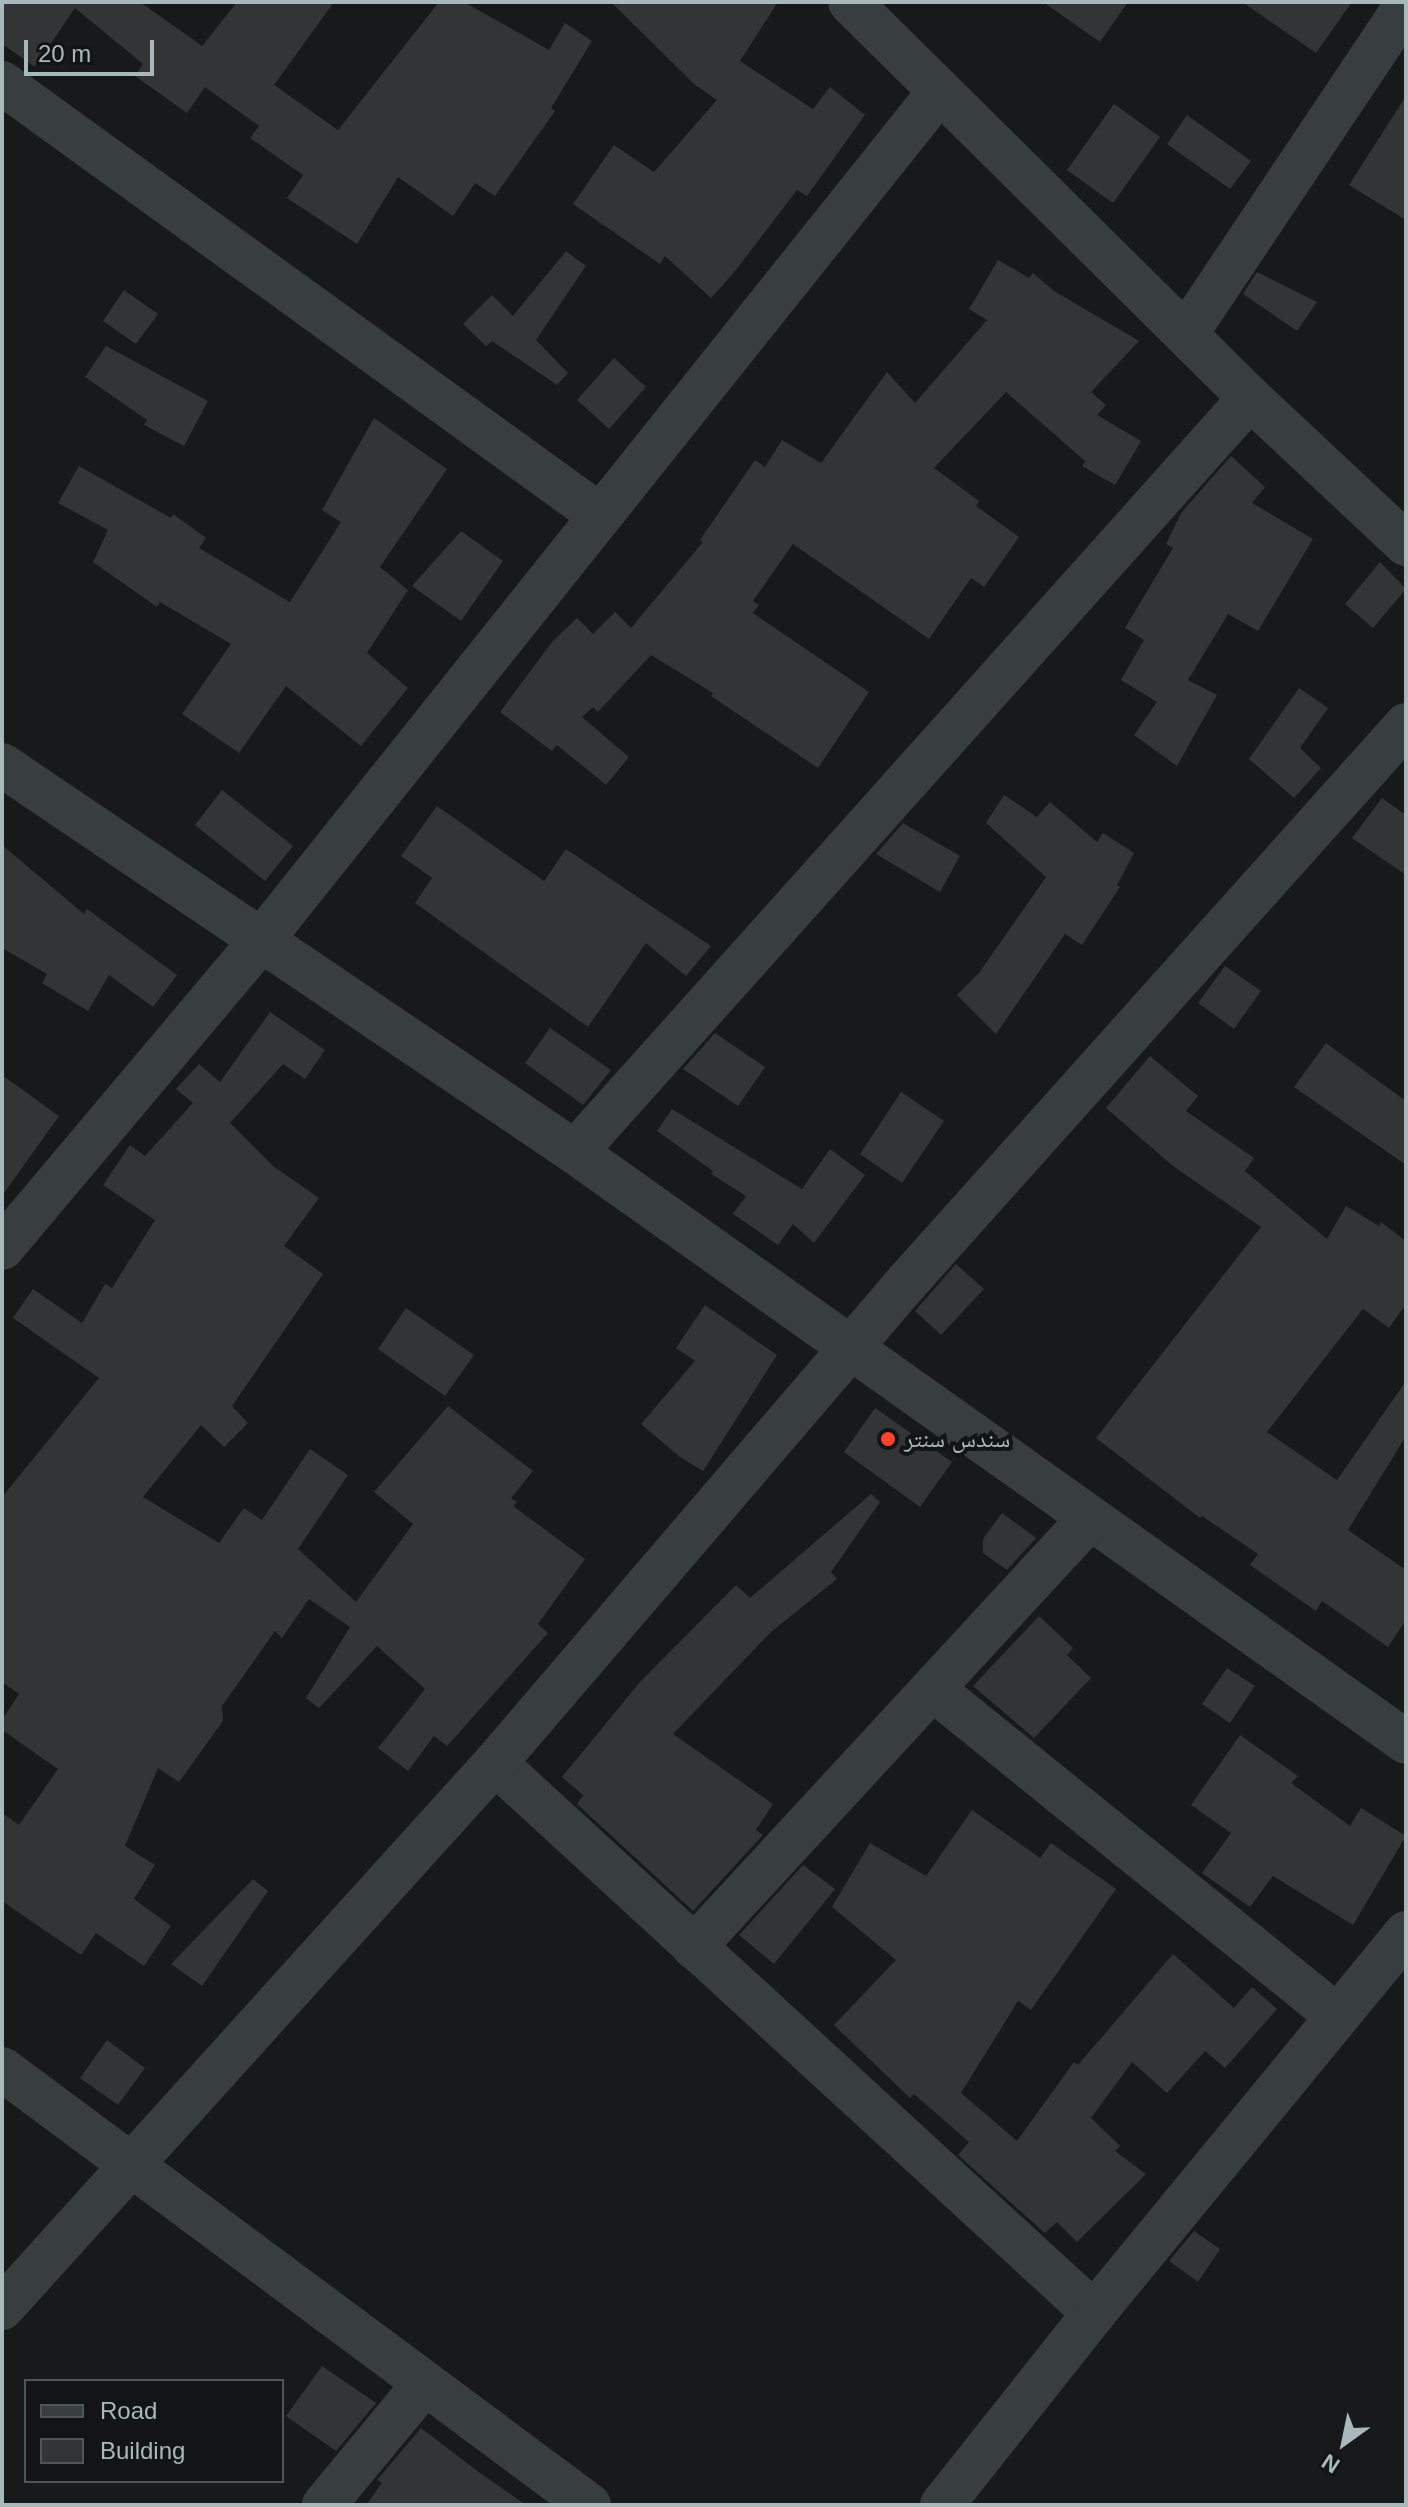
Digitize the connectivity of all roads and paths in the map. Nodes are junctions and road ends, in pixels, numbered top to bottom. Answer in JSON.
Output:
{"nodes":[{"id":1,"x":850,"y":2,"type":"edge"},
{"id":2,"x":1406,"y":5,"type":"edge"},
{"id":3,"x":2,"y":83,"type":"edge"},
{"id":4,"x":939,"y":92,"type":"junction"},
{"id":5,"x":1186,"y":334,"type":"junction"},
{"id":6,"x":1250,"y":398,"type":"junction"},
{"id":7,"x":598,"y":514,"type":"junction"},
{"id":8,"x":1406,"y":544,"type":"edge"},
{"id":9,"x":1406,"y":725,"type":"edge"},
{"id":10,"x":2,"y":765,"type":"edge"},
{"id":11,"x":260,"y":942,"type":"junction"},
{"id":12,"x":575,"y":1152,"type":"junction"},
{"id":13,"x":2,"y":1248,"type":"edge"},
{"id":14,"x":854,"y":1348,"type":"junction"},
{"id":15,"x":1089,"y":1519,"type":"junction"},
{"id":16,"x":934,"y":1690,"type":"junction"},
{"id":17,"x":1401,"y":1728,"type":"edge"},
{"id":18,"x":495,"y":1763,"type":"junction"},
{"id":19,"x":1406,"y":1933,"type":"edge"},
{"id":20,"x":694,"y":1947,"type":"junction"},
{"id":21,"x":1337,"y":2016,"type":"junction"},
{"id":22,"x":2,"y":2069,"type":"edge"},
{"id":23,"x":131,"y":2163,"type":"junction"},
{"id":24,"x":2,"y":2308,"type":"edge"},
{"id":25,"x":1094,"y":2313,"type":"junction"},
{"id":26,"x":425,"y":2383,"type":"junction"},
{"id":27,"x":324,"y":2505,"type":"edge"},
{"id":28,"x":589,"y":2505,"type":"edge"},
{"id":29,"x":942,"y":2505,"type":"edge"}],
"edges":[{"from":1,"to":4,"type":"street"},
{"from":2,"to":5,"type":"street"},
{"from":3,"to":7,"type":"street"},
{"from":4,"to":5,"type":"street"},
{"from":4,"to":7,"type":"street"},
{"from":5,"to":6,"type":"street"},
{"from":6,"to":8,"type":"street"},
{"from":6,"to":12,"type":"street"},
{"from":7,"to":11,"type":"street"},
{"from":9,"to":14,"type":"street"},
{"from":10,"to":11,"type":"street"},
{"from":11,"to":12,"type":"street"},
{"from":11,"to":13,"type":"street"},
{"from":12,"to":14,"type":"street"},
{"from":14,"to":15,"type":"street"},
{"from":14,"to":18,"type":"street"},
{"from":15,"to":16,"type":"street"},
{"from":15,"to":17,"type":"street"},
{"from":16,"to":20,"type":"street"},
{"from":16,"to":21,"type":"street"},
{"from":18,"to":20,"type":"street"},
{"from":18,"to":23,"type":"street"},
{"from":19,"to":21,"type":"street"},
{"from":20,"to":25,"type":"street"},
{"from":21,"to":25,"type":"street"},
{"from":22,"to":23,"type":"street"},
{"from":23,"to":24,"type":"street"},
{"from":23,"to":26,"type":"street"},
{"from":25,"to":29,"type":"street"},
{"from":26,"to":27,"type":"street"},
{"from":26,"to":28,"type":"street"}]}
